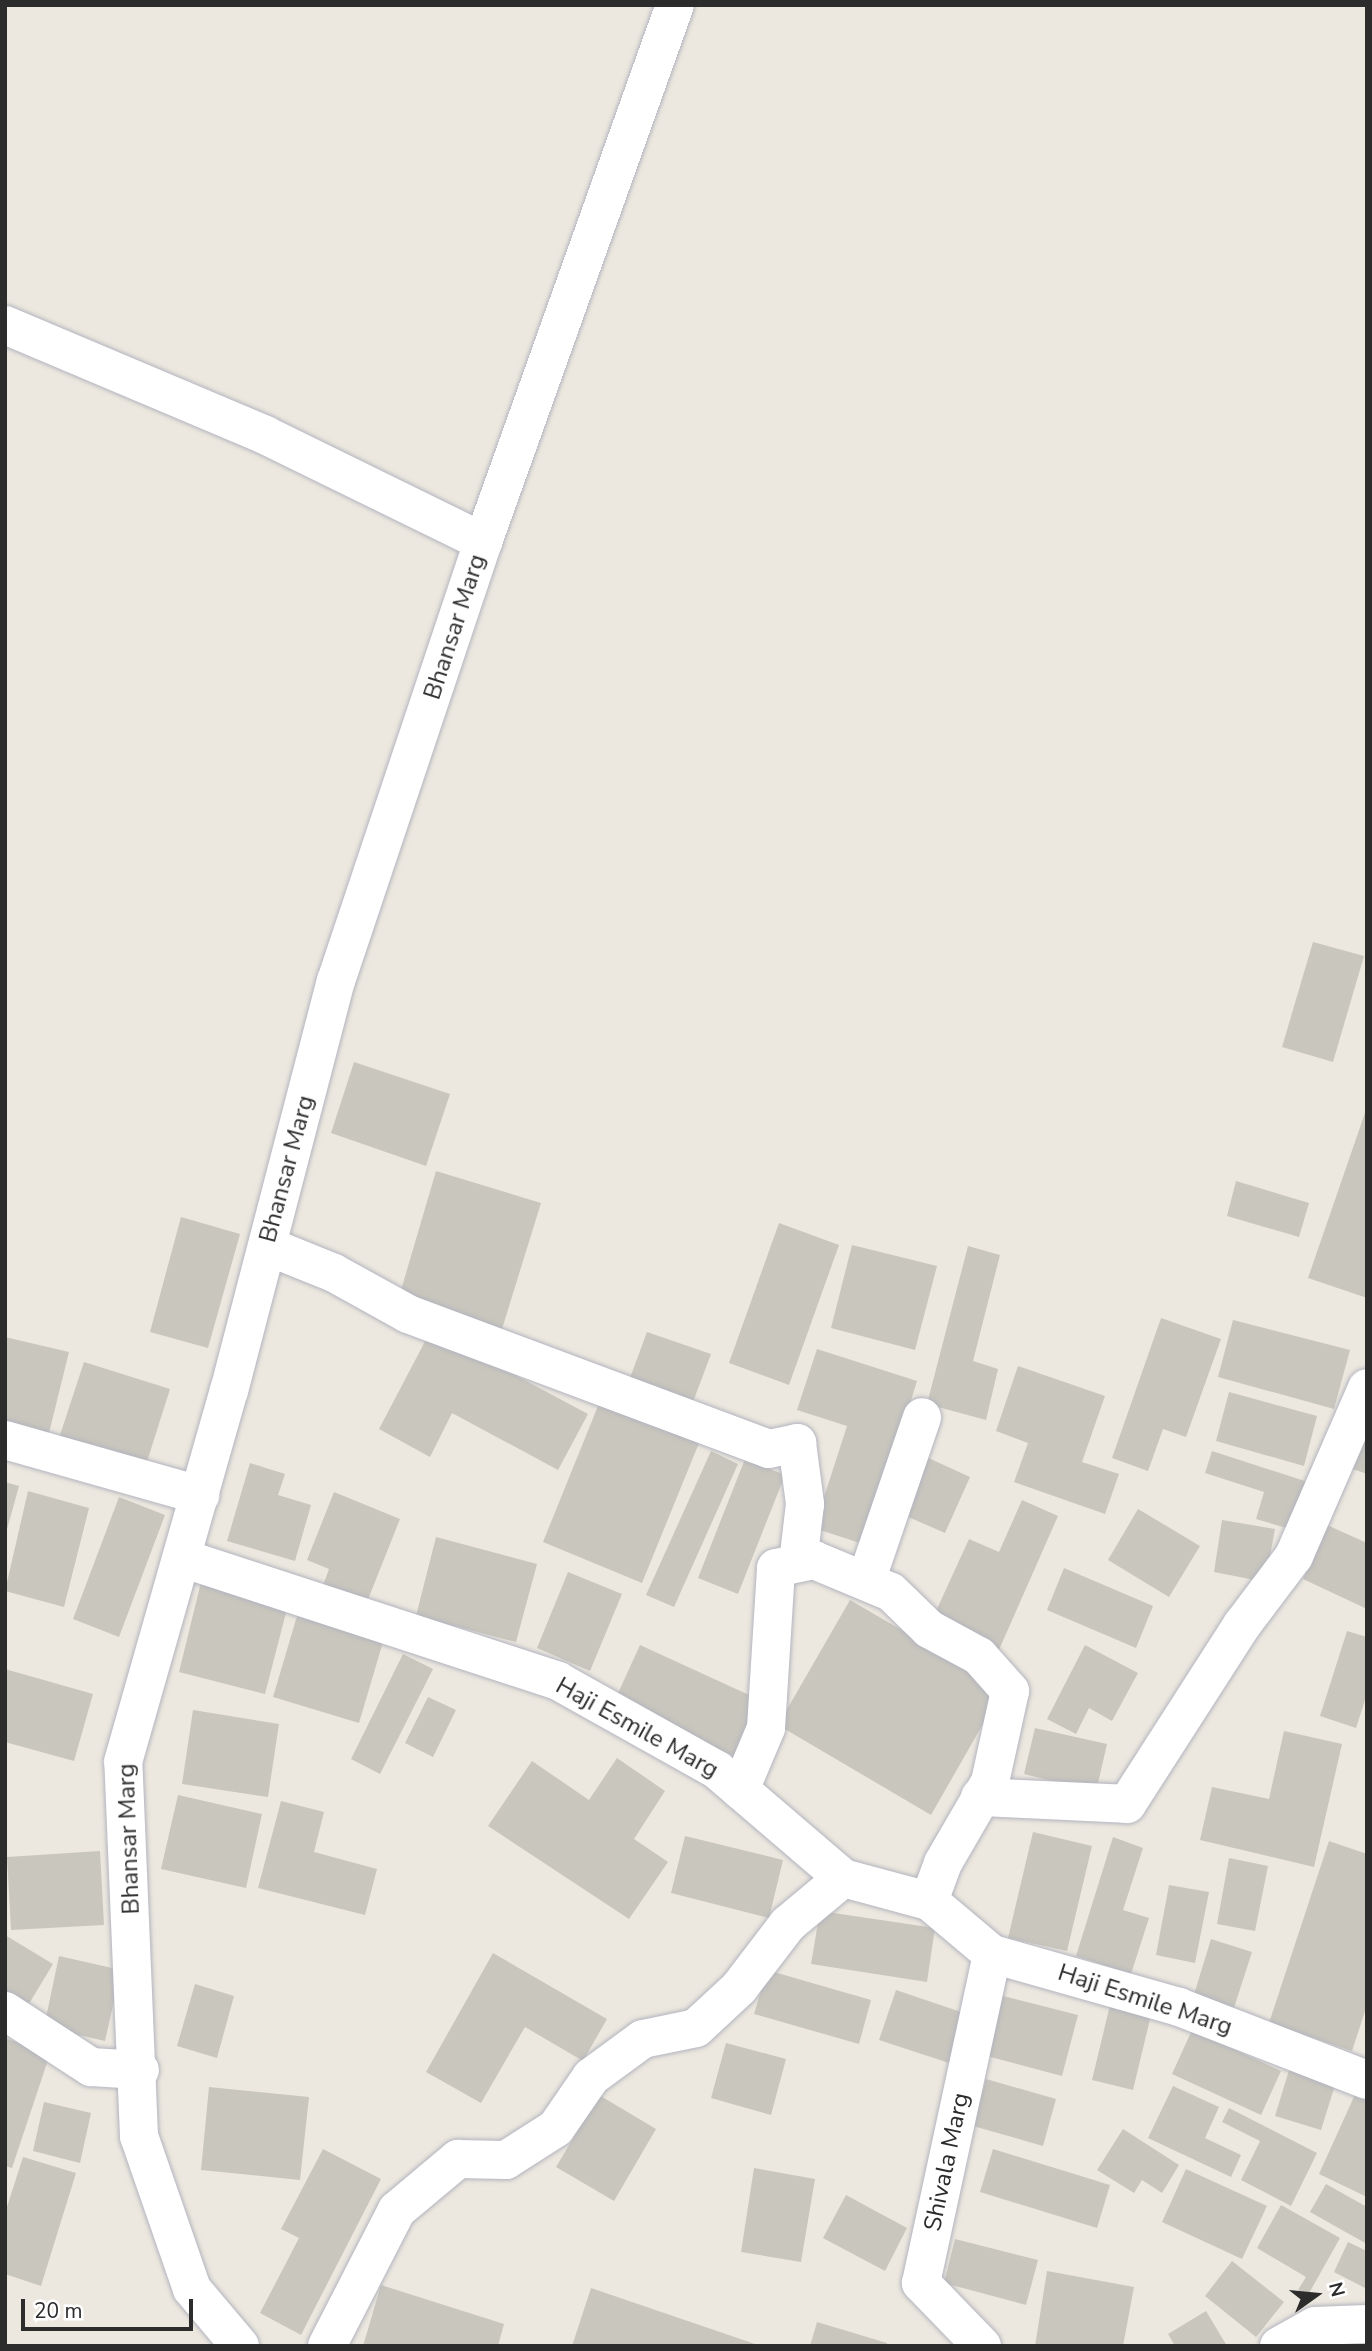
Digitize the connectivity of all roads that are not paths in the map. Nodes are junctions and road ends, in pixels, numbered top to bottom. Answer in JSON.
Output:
{"nodes":[{"id":1,"x":675,"y":5,"type":"edge"},
{"id":2,"x":5,"y":324,"type":"edge"},
{"id":3,"x":483,"y":542,"type":"junction"},
{"id":4,"x":267,"y":1246,"type":"junction"},
{"id":5,"x":1367,"y":1388,"type":"edge"},
{"id":6,"x":922,"y":1417,"type":"dead end"},
{"id":7,"x":5,"y":1440,"type":"edge"},
{"id":8,"x":200,"y":1495,"type":"junction"},
{"id":9,"x":182,"y":1558,"type":"junction"},
{"id":10,"x":798,"y":1563,"type":"junction"},
{"id":11,"x":866,"y":1581,"type":"junction"},
{"id":12,"x":740,"y":1790,"type":"junction"},
{"id":13,"x":980,"y":1797,"type":"junction"},
{"id":14,"x":843,"y":1878,"type":"junction"},
{"id":15,"x":929,"y":1900,"type":"junction"},
{"id":16,"x":992,"y":1954,"type":"junction"},
{"id":17,"x":5,"y":2011,"type":"edge"},
{"id":18,"x":140,"y":2070,"type":"junction"},
{"id":19,"x":1367,"y":2080,"type":"edge"},
{"id":20,"x":1367,"y":2324,"type":"edge"},
{"id":21,"x":240,"y":2346,"type":"edge"},
{"id":22,"x":327,"y":2346,"type":"edge"},
{"id":23,"x":982,"y":2346,"type":"edge"},
{"id":24,"x":1279,"y":2346,"type":"edge"}],
"edges":[{"from":1,"to":3,"type":"street","name":"Bhansar Marg"},
{"from":2,"to":3,"type":"street"},
{"from":3,"to":4,"type":"street","name":"Bhansar Marg"},
{"from":4,"to":8,"type":"street","name":"Bhansar Marg"},
{"from":4,"to":10,"type":"street"},
{"from":5,"to":13,"type":"street"},
{"from":6,"to":11,"type":"street"},
{"from":7,"to":8,"type":"street"},
{"from":8,"to":9,"type":"street","name":"Bhansar Marg"},
{"from":9,"to":12,"type":"street","name":"Haji Esmile Marg"},
{"from":9,"to":18,"type":"street","name":"Bhansar Marg"},
{"from":10,"to":11,"type":"street"},
{"from":10,"to":12,"type":"street"},
{"from":11,"to":13,"type":"street"},
{"from":12,"to":14,"type":"street","name":"Haji Esmile Marg"},
{"from":13,"to":15,"type":"street"},
{"from":14,"to":15,"type":"street","name":"Haji Esmile Marg"},
{"from":14,"to":22,"type":"street"},
{"from":15,"to":16,"type":"street","name":"Haji Esmile Marg"},
{"from":16,"to":19,"type":"street","name":"Haji Esmile Marg"},
{"from":16,"to":23,"type":"street","name":"Shivala Marg"},
{"from":17,"to":18,"type":"street"},
{"from":18,"to":21,"type":"street","name":"Bhansar Marg"},
{"from":20,"to":24,"type":"street"}]}
